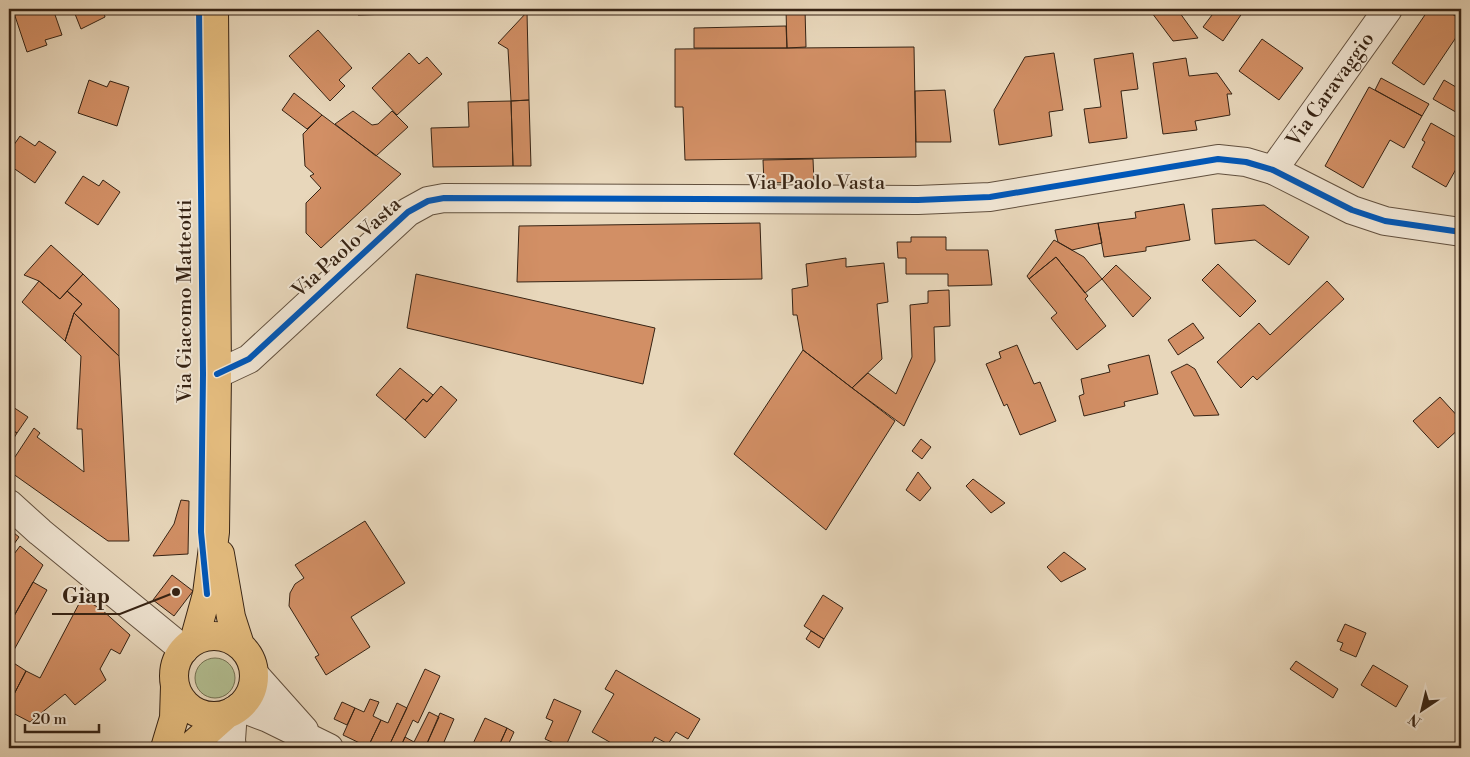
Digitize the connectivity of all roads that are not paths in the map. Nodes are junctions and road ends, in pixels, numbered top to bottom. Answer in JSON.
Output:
{"nodes":[{"id":1,"x":214,"y":9,"type":"edge"},
{"id":2,"x":1388,"y":9,"type":"edge"},
{"id":3,"x":1272,"y":170,"type":"junction"},
{"id":4,"x":1461,"y":232,"type":"edge"},
{"id":5,"x":218,"y":374,"type":"junction"},
{"id":6,"x":9,"y":504,"type":"edge"},
{"id":7,"x":216,"y":532,"type":"junction"},
{"id":8,"x":189,"y":645,"type":"junction"},
{"id":9,"x":240,"y":645,"type":"junction"},
{"id":10,"x":254,"y":674,"type":"junction"},
{"id":11,"x":175,"y":686,"type":"junction"},
{"id":12,"x":233,"y":711,"type":"junction"},
{"id":13,"x":321,"y":744,"type":"edge"},
{"id":14,"x":164,"y":748,"type":"edge"},
{"id":15,"x":189,"y":748,"type":"edge"},
{"id":16,"x":232,"y":748,"type":"edge"}],
"edges":[{"from":1,"to":5,"type":"main road","name":"Via Giacomo Matteotti"},
{"from":2,"to":3,"type":"street","name":"Via Caravaggio"},
{"from":3,"to":4,"type":"street","name":"Via Paolo Vasta"},
{"from":3,"to":5,"type":"street","name":"Via Paolo Vasta"},
{"from":5,"to":7,"type":"main road","name":"Via Giacomo Matteotti"},
{"from":6,"to":8,"type":"street"},
{"from":7,"to":8,"type":"main road"},
{"from":7,"to":9,"type":"main road"},
{"from":8,"to":9,"type":"main road"},
{"from":8,"to":11,"type":"main road"},
{"from":9,"to":10,"type":"main road"},
{"from":10,"to":12,"type":"main road"},
{"from":10,"to":13,"type":"street"},
{"from":11,"to":12,"type":"main road"},
{"from":11,"to":14,"type":"main road"},
{"from":12,"to":13,"type":"street"},
{"from":12,"to":15,"type":"main road"},
{"from":12,"to":16,"type":"street"}]}
